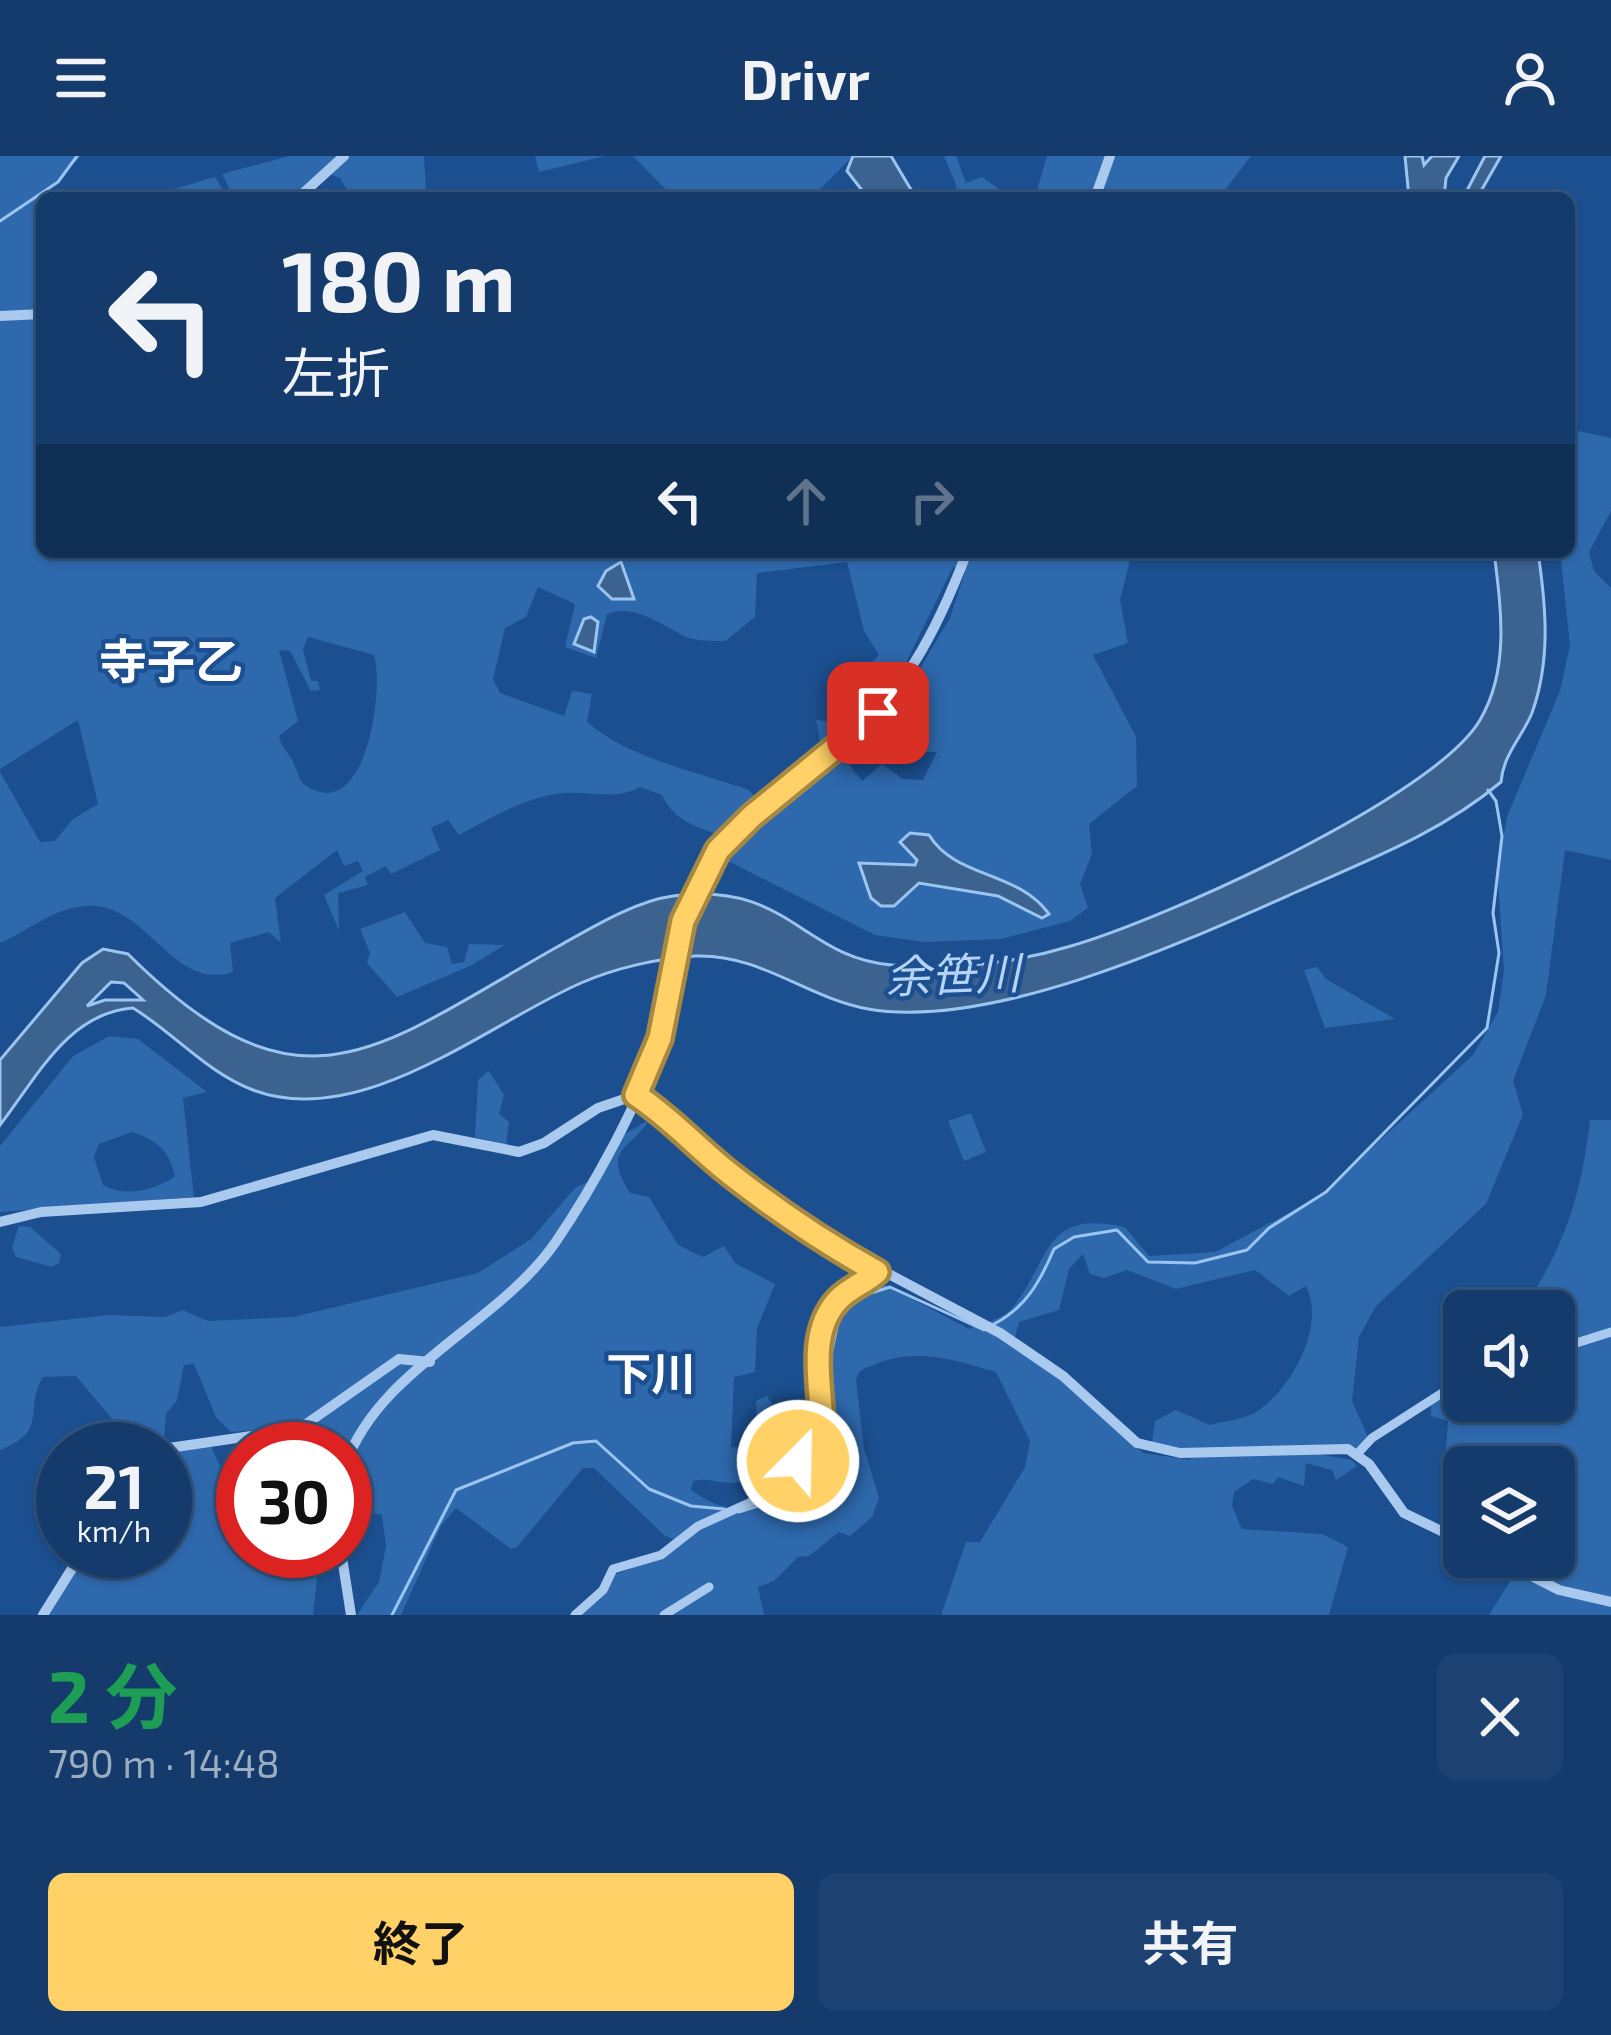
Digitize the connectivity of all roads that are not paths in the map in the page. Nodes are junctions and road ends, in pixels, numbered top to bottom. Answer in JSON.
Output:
{"nodes":[{"id":1,"x":344,"y":156,"type":"edge"},
{"id":2,"x":1110,"y":156,"type":"edge"},
{"id":3,"x":305,"y":192,"type":"edge"},
{"id":4,"x":1096,"y":192,"type":"edge"},
{"id":5,"x":36,"y":314,"type":"edge"},
{"id":6,"x":0,"y":316,"type":"edge"},
{"id":7,"x":965,"y":558,"type":"edge"},
{"id":8,"x":636,"y":1095,"type":"junction"},
{"id":9,"x":0,"y":1222,"type":"edge"},
{"id":10,"x":877,"y":1272,"type":"junction"},
{"id":11,"x":1611,"y":1332,"type":"edge"},
{"id":12,"x":1575,"y":1343,"type":"edge"},
{"id":13,"x":430,"y":1362,"type":"junction"},
{"id":14,"x":1443,"y":1392,"type":"edge"},
{"id":15,"x":371,"y":1422,"type":"edge"},
{"id":16,"x":192,"y":1444,"type":"edge"},
{"id":17,"x":1358,"y":1453,"type":"junction"},
{"id":18,"x":1443,"y":1532,"type":"edge"},
{"id":19,"x":66,"y":1578,"type":"edge"},
{"id":20,"x":345,"y":1578,"type":"edge"},
{"id":21,"x":1535,"y":1578,"type":"edge"},
{"id":22,"x":710,"y":1587,"type":"dead end"},
{"id":23,"x":1611,"y":1602,"type":"edge"},
{"id":24,"x":43,"y":1615,"type":"edge"},
{"id":25,"x":351,"y":1615,"type":"edge"},
{"id":26,"x":575,"y":1615,"type":"edge"},
{"id":27,"x":664,"y":1615,"type":"edge"}],
"edges":[{"from":1,"to":3,"type":"street"},
{"from":2,"to":4,"type":"street"},
{"from":5,"to":6,"type":"street"},
{"from":7,"to":8,"type":"street"},
{"from":8,"to":9,"type":"street"},
{"from":8,"to":10,"type":"street"},
{"from":8,"to":13,"type":"street"},
{"from":10,"to":17,"type":"street"},
{"from":10,"to":26,"type":"street"},
{"from":11,"to":12,"type":"street"},
{"from":13,"to":15,"type":"street"},
{"from":13,"to":16,"type":"street"},
{"from":14,"to":17,"type":"street"},
{"from":17,"to":18,"type":"street"},
{"from":19,"to":24,"type":"street"},
{"from":20,"to":25,"type":"street"},
{"from":21,"to":23,"type":"street"},
{"from":22,"to":27,"type":"street"}]}
